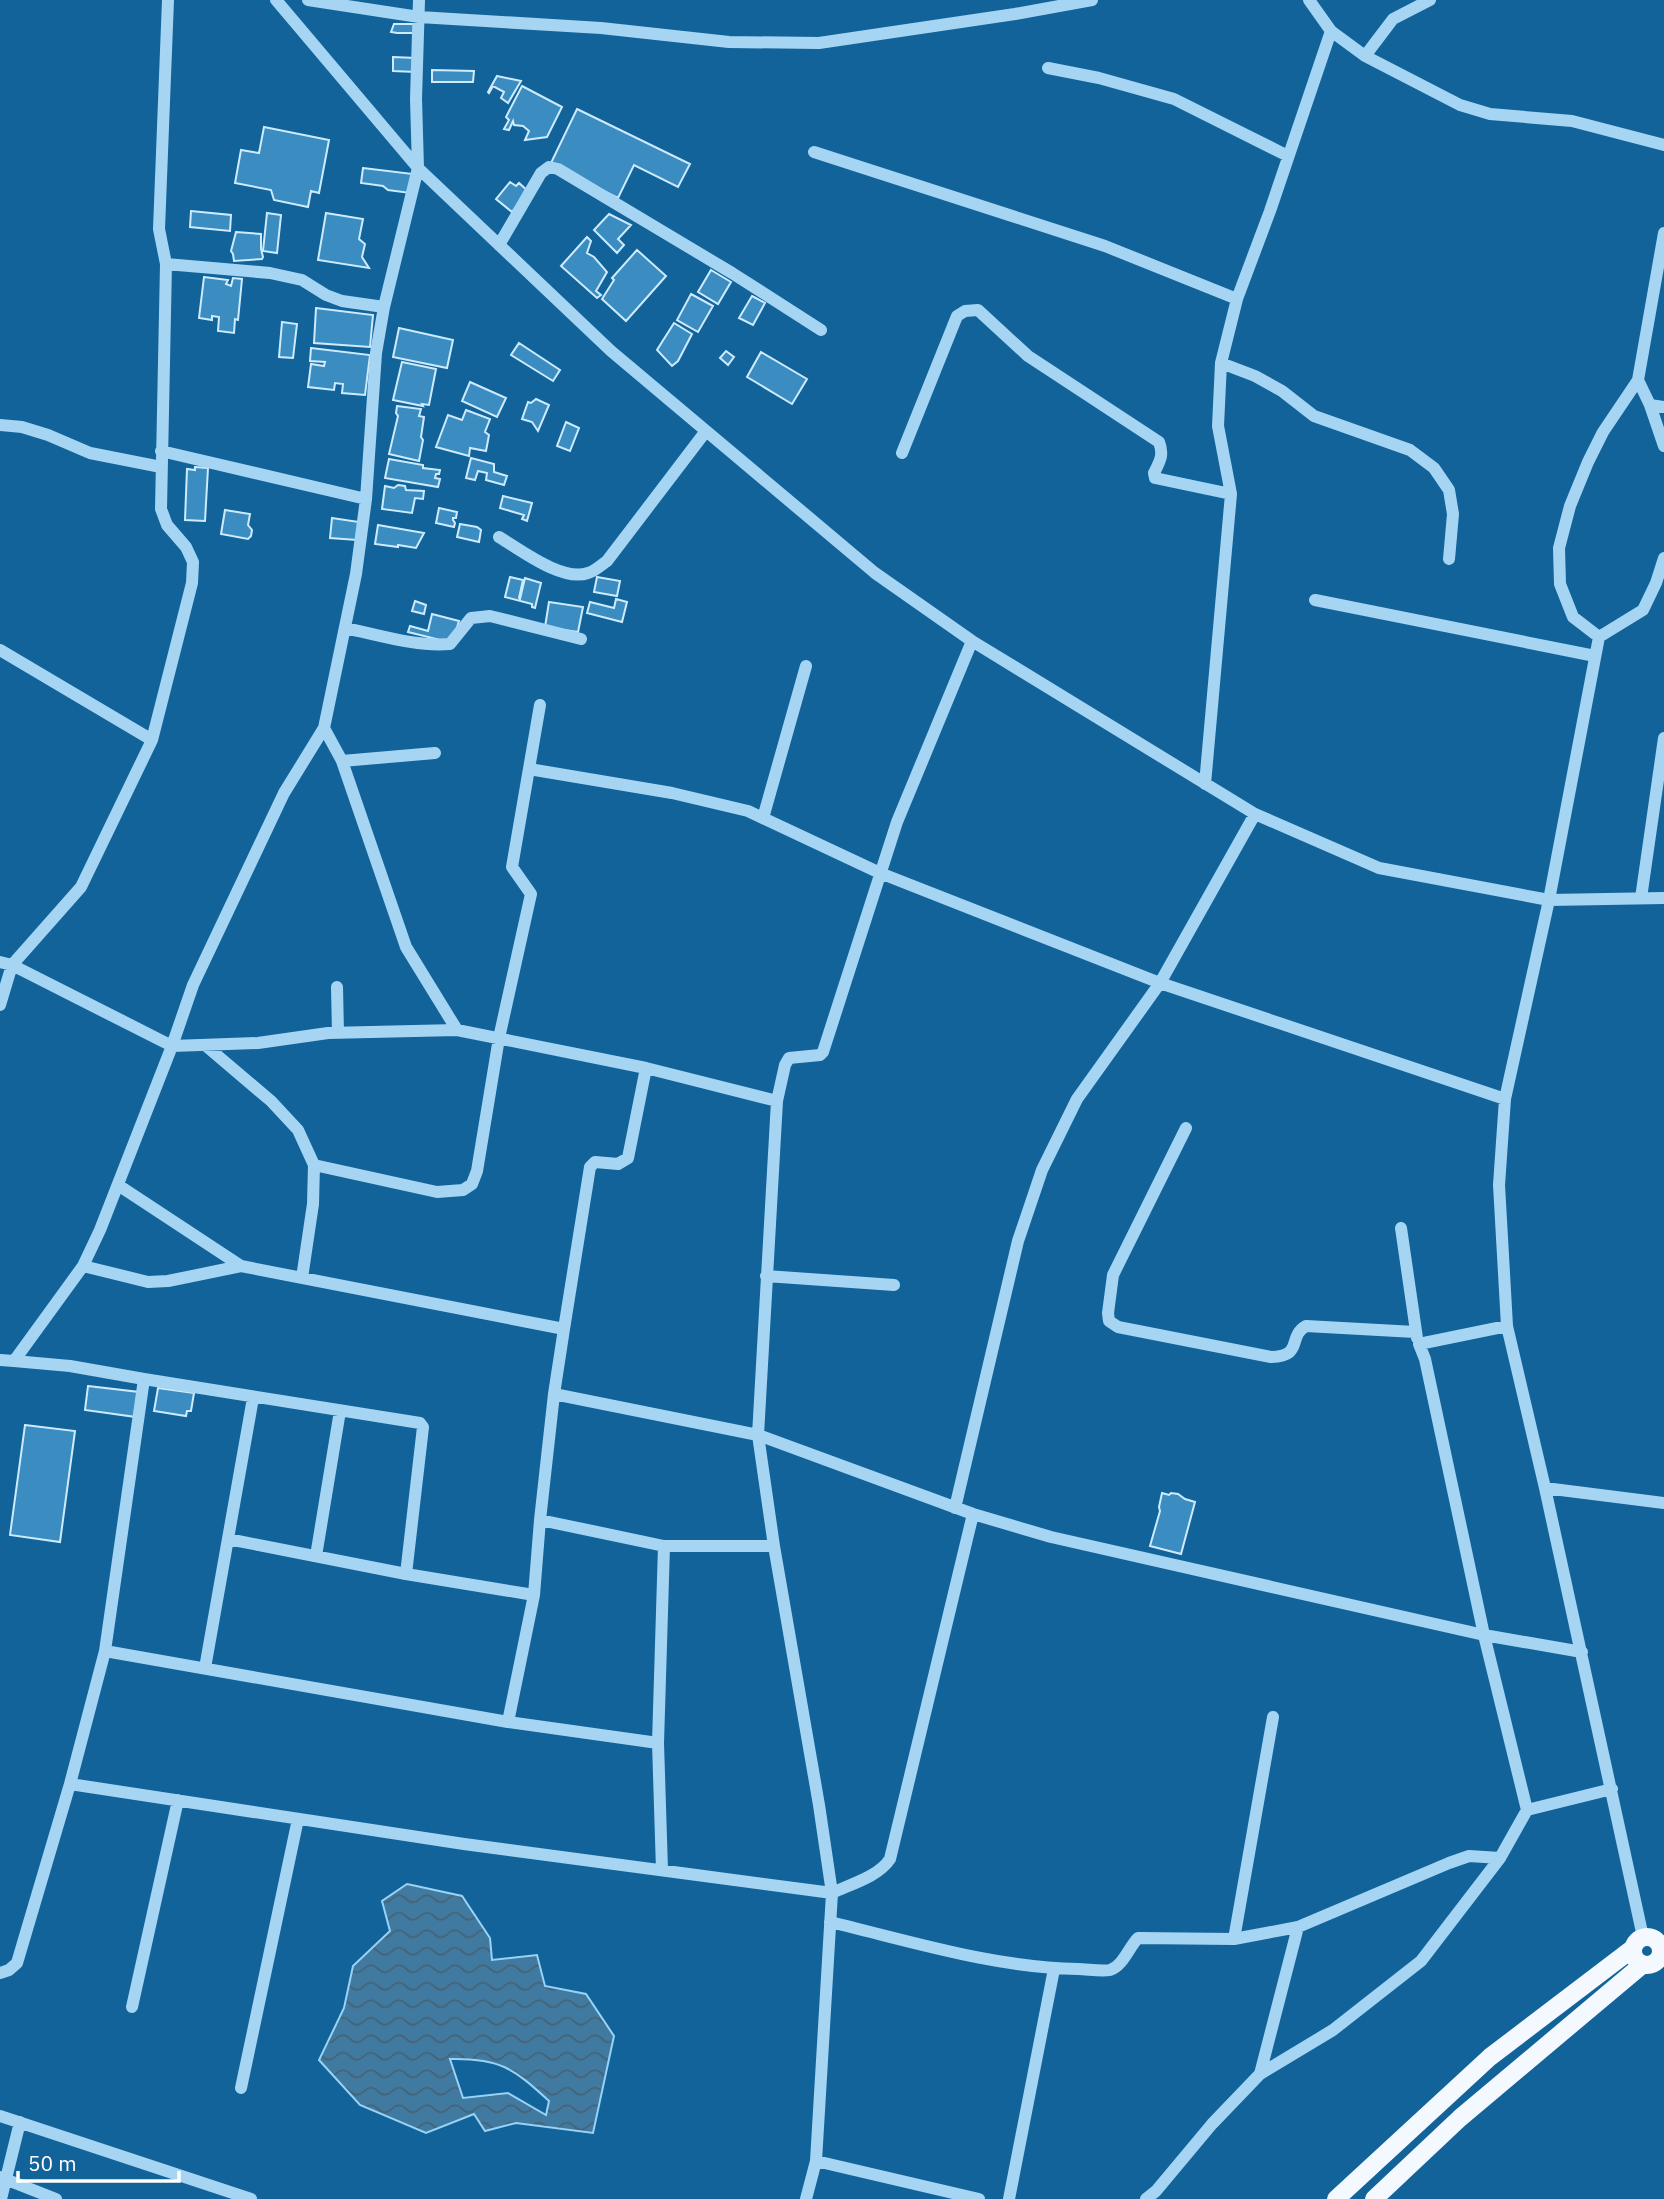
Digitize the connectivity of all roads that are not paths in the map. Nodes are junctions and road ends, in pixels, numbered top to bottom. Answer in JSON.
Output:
{"nodes":[{"id":1,"x":169,"y":0,"type":"edge"},
{"id":2,"x":276,"y":0,"type":"edge"},
{"id":3,"x":308,"y":0,"type":"edge"},
{"id":4,"x":419,"y":0,"type":"edge"},
{"id":5,"x":1092,"y":0,"type":"edge"},
{"id":6,"x":1309,"y":0,"type":"edge"},
{"id":7,"x":1430,"y":0,"type":"edge"},
{"id":8,"x":419,"y":17,"type":"junction"},
{"id":9,"x":1331,"y":31,"type":"junction"},
{"id":10,"x":1365,"y":56,"type":"junction"},
{"id":11,"x":1048,"y":68,"type":"dead end"},
{"id":12,"x":1664,"y":145,"type":"edge"},
{"id":13,"x":814,"y":152,"type":"dead end"},
{"id":14,"x":1289,"y":156,"type":"junction"},
{"id":15,"x":418,"y":168,"type":"junction"},
{"id":16,"x":1664,"y":233,"type":"edge"},
{"id":17,"x":499,"y":245,"type":"junction"},
{"id":18,"x":166,"y":264,"type":"junction"},
{"id":19,"x":1237,"y":299,"type":"junction"},
{"id":20,"x":384,"y":307,"type":"junction"},
{"id":21,"x":821,"y":330,"type":"dead end"},
{"id":22,"x":1221,"y":363,"type":"junction"},
{"id":23,"x":1637,"y":380,"type":"junction"},
{"id":24,"x":1650,"y":405,"type":"junction"},
{"id":25,"x":1664,"y":407,"type":"edge"},
{"id":26,"x":0,"y":425,"type":"edge"},
{"id":27,"x":706,"y":431,"type":"junction"},
{"id":28,"x":1664,"y":446,"type":"edge"},
{"id":29,"x":160,"y":451,"type":"junction"},
{"id":30,"x":902,"y":453,"type":"dead end"},
{"id":31,"x":161,"y":467,"type":"junction"},
{"id":32,"x":1231,"y":494,"type":"junction"},
{"id":33,"x":366,"y":499,"type":"junction"},
{"id":34,"x":499,"y":537,"type":"dead end"},
{"id":35,"x":1664,"y":558,"type":"edge"},
{"id":36,"x":1449,"y":559,"type":"dead end"},
{"id":37,"x":1315,"y":600,"type":"dead end"},
{"id":38,"x":345,"y":628,"type":"junction"},
{"id":39,"x":1599,"y":637,"type":"junction"},
{"id":40,"x":581,"y":639,"type":"dead end"},
{"id":41,"x":972,"y":641,"type":"junction"},
{"id":42,"x":0,"y":650,"type":"edge"},
{"id":43,"x":1595,"y":656,"type":"junction"},
{"id":44,"x":806,"y":666,"type":"dead end"},
{"id":45,"x":540,"y":705,"type":"dead end"},
{"id":46,"x":324,"y":728,"type":"junction"},
{"id":47,"x":1664,"y":738,"type":"edge"},
{"id":48,"x":152,"y":740,"type":"junction"},
{"id":49,"x":435,"y":753,"type":"dead end"},
{"id":50,"x":342,"y":761,"type":"junction"},
{"id":51,"x":529,"y":769,"type":"junction"},
{"id":52,"x":1205,"y":784,"type":"junction"},
{"id":53,"x":1255,"y":814,"type":"junction"},
{"id":54,"x":763,"y":818,"type":"junction"},
{"id":55,"x":880,"y":873,"type":"junction"},
{"id":56,"x":1641,"y":898,"type":"junction"},
{"id":57,"x":1664,"y":898,"type":"edge"},
{"id":58,"x":1549,"y":900,"type":"junction"},
{"id":59,"x":6,"y":963,"type":"edge"},
{"id":60,"x":1160,"y":982,"type":"junction"},
{"id":61,"x":337,"y":987,"type":"dead end"},
{"id":62,"x":0,"y":1005,"type":"edge"},
{"id":63,"x":457,"y":1030,"type":"junction"},
{"id":64,"x":338,"y":1033,"type":"junction"},
{"id":65,"x":499,"y":1038,"type":"junction"},
{"id":66,"x":205,"y":1045,"type":"junction"},
{"id":67,"x":172,"y":1046,"type":"junction"},
{"id":68,"x":646,"y":1068,"type":"junction"},
{"id":69,"x":1505,"y":1098,"type":"junction"},
{"id":70,"x":777,"y":1101,"type":"junction"},
{"id":71,"x":1186,"y":1128,"type":"dead end"},
{"id":72,"x":314,"y":1165,"type":"junction"},
{"id":73,"x":118,"y":1185,"type":"junction"},
{"id":74,"x":1401,"y":1228,"type":"dead end"},
{"id":75,"x":83,"y":1266,"type":"junction"},
{"id":76,"x":241,"y":1266,"type":"junction"},
{"id":77,"x":766,"y":1276,"type":"junction"},
{"id":78,"x":302,"y":1278,"type":"junction"},
{"id":79,"x":894,"y":1285,"type":"dead end"},
{"id":80,"x":1507,"y":1326,"type":"junction"},
{"id":81,"x":564,"y":1329,"type":"junction"},
{"id":82,"x":1417,"y":1338,"type":"junction"},
{"id":83,"x":0,"y":1360,"type":"edge"},
{"id":84,"x":14,"y":1361,"type":"junction"},
{"id":85,"x":144,"y":1379,"type":"junction"},
{"id":86,"x":554,"y":1394,"type":"junction"},
{"id":87,"x":253,"y":1398,"type":"junction"},
{"id":88,"x":340,"y":1411,"type":"junction"},
{"id":89,"x":758,"y":1435,"type":"junction"},
{"id":90,"x":1545,"y":1488,"type":"junction"},
{"id":91,"x":1664,"y":1503,"type":"edge"},
{"id":92,"x":955,"y":1508,"type":"junction"},
{"id":93,"x":973,"y":1514,"type":"junction"},
{"id":94,"x":540,"y":1520,"type":"junction"},
{"id":95,"x":228,"y":1539,"type":"junction"},
{"id":96,"x":664,"y":1546,"type":"junction"},
{"id":97,"x":774,"y":1546,"type":"junction"},
{"id":98,"x":317,"y":1556,"type":"junction"},
{"id":99,"x":406,"y":1574,"type":"junction"},
{"id":100,"x":534,"y":1595,"type":"junction"},
{"id":101,"x":1484,"y":1636,"type":"junction"},
{"id":102,"x":105,"y":1651,"type":"junction"},
{"id":103,"x":1582,"y":1652,"type":"junction"},
{"id":104,"x":205,"y":1668,"type":"junction"},
{"id":105,"x":1273,"y":1717,"type":"dead end"},
{"id":106,"x":508,"y":1722,"type":"junction"},
{"id":107,"x":658,"y":1743,"type":"junction"},
{"id":108,"x":70,"y":1784,"type":"junction"},
{"id":109,"x":1612,"y":1788,"type":"junction"},
{"id":110,"x":178,"y":1800,"type":"junction"},
{"id":111,"x":1527,"y":1810,"type":"junction"},
{"id":112,"x":299,"y":1819,"type":"junction"},
{"id":113,"x":1500,"y":1858,"type":"junction"},
{"id":114,"x":662,"y":1870,"type":"junction"},
{"id":115,"x":832,"y":1893,"type":"junction"},
{"id":116,"x":830,"y":1922,"type":"junction"},
{"id":117,"x":1298,"y":1927,"type":"junction"},
{"id":118,"x":1234,"y":1939,"type":"junction"},
{"id":119,"x":1653,"y":1945,"type":"edge"},
{"id":120,"x":1054,"y":1969,"type":"junction"},
{"id":121,"x":0,"y":1973,"type":"edge"},
{"id":122,"x":132,"y":2007,"type":"dead end"},
{"id":123,"x":1260,"y":2074,"type":"junction"},
{"id":124,"x":241,"y":2088,"type":"dead end"},
{"id":125,"x":0,"y":2116,"type":"edge"},
{"id":126,"x":20,"y":2122,"type":"junction"},
{"id":127,"x":816,"y":2161,"type":"junction"},
{"id":128,"x":3,"y":2178,"type":"edge"},
{"id":129,"x":1,"y":2199,"type":"edge"},
{"id":130,"x":56,"y":2199,"type":"edge"},
{"id":131,"x":251,"y":2199,"type":"edge"},
{"id":132,"x":806,"y":2199,"type":"edge"},
{"id":133,"x":979,"y":2199,"type":"edge"},
{"id":134,"x":1009,"y":2199,"type":"edge"},
{"id":135,"x":1146,"y":2199,"type":"edge"},
{"id":136,"x":1336,"y":2199,"type":"edge"},
{"id":137,"x":1374,"y":2199,"type":"edge"}],
"edges":[{"from":1,"to":18,"type":"street"},
{"from":2,"to":15,"type":"street"},
{"from":3,"to":8,"type":"street"},
{"from":4,"to":8,"type":"street"},
{"from":5,"to":8,"type":"street"},
{"from":6,"to":9,"type":"street"},
{"from":7,"to":10,"type":"street"},
{"from":8,"to":15,"type":"street"},
{"from":9,"to":10,"type":"street"},
{"from":9,"to":14,"type":"street"},
{"from":10,"to":12,"type":"street"},
{"from":11,"to":14,"type":"street"},
{"from":13,"to":19,"type":"street"},
{"from":14,"to":19,"type":"street"},
{"from":15,"to":17,"type":"street"},
{"from":15,"to":20,"type":"street"},
{"from":16,"to":23,"type":"street"},
{"from":17,"to":21,"type":"street"},
{"from":17,"to":27,"type":"street"},
{"from":18,"to":20,"type":"street"},
{"from":18,"to":29,"type":"street"},
{"from":19,"to":22,"type":"street"},
{"from":20,"to":33,"type":"street"},
{"from":22,"to":32,"type":"street"},
{"from":22,"to":36,"type":"street"},
{"from":23,"to":24,"type":"street"},
{"from":23,"to":39,"type":"street"},
{"from":24,"to":25,"type":"street"},
{"from":24,"to":28,"type":"street"},
{"from":26,"to":31,"type":"street"},
{"from":27,"to":34,"type":"street"},
{"from":27,"to":41,"type":"street"},
{"from":29,"to":31,"type":"street"},
{"from":29,"to":33,"type":"street"},
{"from":30,"to":32,"type":"street"},
{"from":31,"to":48,"type":"street"},
{"from":32,"to":52,"type":"street"},
{"from":33,"to":38,"type":"street"},
{"from":35,"to":39,"type":"street"},
{"from":37,"to":43,"type":"street"},
{"from":38,"to":40,"type":"street"},
{"from":38,"to":46,"type":"street"},
{"from":39,"to":43,"type":"street"},
{"from":41,"to":52,"type":"street"},
{"from":41,"to":55,"type":"street"},
{"from":42,"to":48,"type":"street"},
{"from":43,"to":58,"type":"street"},
{"from":44,"to":54,"type":"street"},
{"from":45,"to":51,"type":"street"},
{"from":46,"to":50,"type":"street"},
{"from":46,"to":67,"type":"street"},
{"from":47,"to":56,"type":"street"},
{"from":48,"to":59,"type":"street"},
{"from":49,"to":50,"type":"street"},
{"from":50,"to":63,"type":"street"},
{"from":51,"to":54,"type":"street"},
{"from":51,"to":65,"type":"street"},
{"from":52,"to":53,"type":"street"},
{"from":53,"to":58,"type":"street"},
{"from":53,"to":60,"type":"street"},
{"from":54,"to":55,"type":"street"},
{"from":55,"to":60,"type":"street"},
{"from":55,"to":70,"type":"street"},
{"from":56,"to":57,"type":"street"},
{"from":56,"to":58,"type":"street"},
{"from":58,"to":69,"type":"street"},
{"from":59,"to":62,"type":"street"},
{"from":59,"to":67,"type":"street"},
{"from":60,"to":69,"type":"street"},
{"from":60,"to":92,"type":"street"},
{"from":61,"to":64,"type":"street"},
{"from":63,"to":64,"type":"street"},
{"from":63,"to":65,"type":"street"},
{"from":64,"to":66,"type":"street"},
{"from":65,"to":68,"type":"street"},
{"from":65,"to":72,"type":"street"},
{"from":66,"to":67,"type":"street"},
{"from":66,"to":72,"type":"street"},
{"from":67,"to":73,"type":"street"},
{"from":68,"to":70,"type":"street"},
{"from":68,"to":81,"type":"street"},
{"from":69,"to":80,"type":"street"},
{"from":70,"to":77,"type":"street"},
{"from":71,"to":82,"type":"street"},
{"from":72,"to":78,"type":"street"},
{"from":73,"to":75,"type":"street"},
{"from":73,"to":76,"type":"street"},
{"from":74,"to":82,"type":"street"},
{"from":75,"to":76,"type":"street"},
{"from":75,"to":84,"type":"street"},
{"from":76,"to":78,"type":"street"},
{"from":77,"to":79,"type":"street"},
{"from":77,"to":89,"type":"street"},
{"from":78,"to":81,"type":"street"},
{"from":80,"to":82,"type":"street"},
{"from":80,"to":90,"type":"street"},
{"from":81,"to":86,"type":"street"},
{"from":82,"to":101,"type":"street"},
{"from":83,"to":84,"type":"street"},
{"from":84,"to":85,"type":"street"},
{"from":85,"to":87,"type":"street"},
{"from":85,"to":102,"type":"street"},
{"from":86,"to":89,"type":"street"},
{"from":86,"to":94,"type":"street"},
{"from":87,"to":88,"type":"street"},
{"from":87,"to":95,"type":"street"},
{"from":88,"to":98,"type":"street"},
{"from":88,"to":99,"type":"street"},
{"from":89,"to":92,"type":"street"},
{"from":89,"to":97,"type":"street"},
{"from":90,"to":91,"type":"street"},
{"from":90,"to":103,"type":"street"},
{"from":92,"to":93,"type":"street"},
{"from":93,"to":101,"type":"street"},
{"from":93,"to":115,"type":"street"},
{"from":94,"to":96,"type":"street"},
{"from":94,"to":100,"type":"street"},
{"from":95,"to":98,"type":"street"},
{"from":95,"to":104,"type":"street"},
{"from":96,"to":97,"type":"street"},
{"from":96,"to":107,"type":"street"},
{"from":97,"to":115,"type":"street"},
{"from":98,"to":99,"type":"street"},
{"from":99,"to":100,"type":"street"},
{"from":100,"to":106,"type":"street"},
{"from":101,"to":103,"type":"street"},
{"from":101,"to":111,"type":"street"},
{"from":102,"to":104,"type":"street"},
{"from":102,"to":108,"type":"street"},
{"from":103,"to":109,"type":"street"},
{"from":104,"to":106,"type":"street"},
{"from":105,"to":118,"type":"street"},
{"from":106,"to":107,"type":"street"},
{"from":107,"to":114,"type":"street"},
{"from":108,"to":110,"type":"street"},
{"from":108,"to":121,"type":"street"},
{"from":109,"to":111,"type":"street"},
{"from":109,"to":119,"type":"street"},
{"from":110,"to":112,"type":"street"},
{"from":110,"to":122,"type":"street"},
{"from":111,"to":113,"type":"street"},
{"from":112,"to":114,"type":"street"},
{"from":112,"to":124,"type":"street"},
{"from":113,"to":117,"type":"street"},
{"from":113,"to":123,"type":"street"},
{"from":114,"to":115,"type":"street"},
{"from":115,"to":116,"type":"street"},
{"from":116,"to":120,"type":"street"},
{"from":116,"to":127,"type":"street"},
{"from":117,"to":118,"type":"street"},
{"from":117,"to":123,"type":"street"},
{"from":118,"to":120,"type":"street"},
{"from":119,"to":136,"type":"main road"},
{"from":119,"to":137,"type":"main road"},
{"from":120,"to":134,"type":"street"},
{"from":123,"to":135,"type":"street"},
{"from":125,"to":126,"type":"street"},
{"from":126,"to":128,"type":"street"},
{"from":126,"to":131,"type":"street"},
{"from":127,"to":132,"type":"street"},
{"from":127,"to":133,"type":"street"},
{"from":128,"to":129,"type":"street"},
{"from":128,"to":130,"type":"street"}]}
